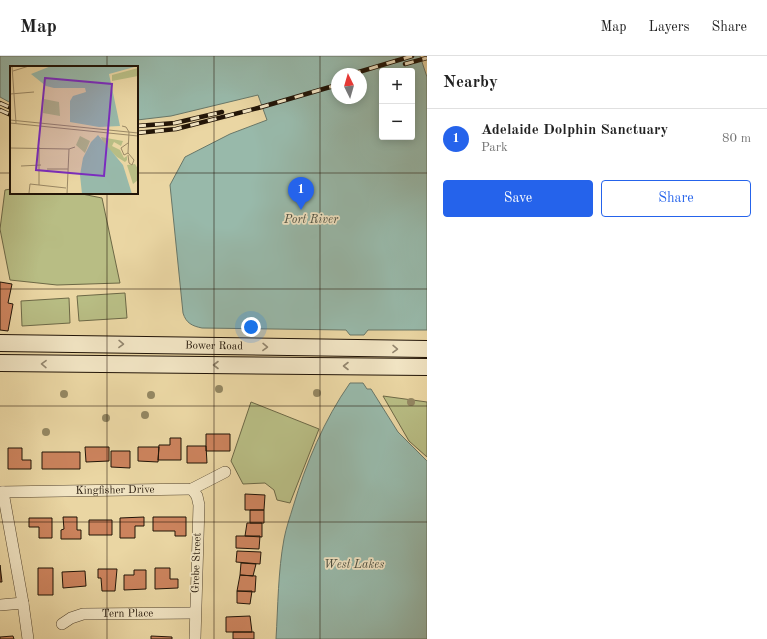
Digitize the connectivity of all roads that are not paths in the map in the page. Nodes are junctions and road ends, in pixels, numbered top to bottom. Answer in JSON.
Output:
{"nodes":[{"id":1,"x":0,"y":343,"type":"edge"},
{"id":2,"x":427,"y":349,"type":"edge"},
{"id":3,"x":0,"y":363,"type":"edge"},
{"id":4,"x":427,"y":367,"type":"edge"},
{"id":5,"x":225,"y":472,"type":"dead end"},
{"id":6,"x":192,"y":489,"type":"junction"},
{"id":7,"x":1,"y":492,"type":"edge"},
{"id":8,"x":23,"y":603,"type":"junction"},
{"id":9,"x":0,"y":605,"type":"edge"},
{"id":10,"x":195,"y":613,"type":"junction"},
{"id":11,"x":62,"y":624,"type":"dead end"},
{"id":12,"x":28,"y":639,"type":"edge"},
{"id":13,"x":195,"y":639,"type":"edge"}],
"edges":[{"from":1,"to":2,"type":"main road","name":"Bower Road","one_way":true},
{"from":4,"to":3,"type":"main road","name":"Bower Road","one_way":true},
{"from":5,"to":6,"type":"street","name":"Kingfisher Drive"},
{"from":6,"to":7,"type":"street","name":"Kingfisher Drive"},
{"from":6,"to":10,"type":"street","name":"Grebe Street"},
{"from":7,"to":8,"type":"street"},
{"from":8,"to":9,"type":"street"},
{"from":8,"to":12,"type":"street"},
{"from":10,"to":11,"type":"street","name":"Tern Place"},
{"from":10,"to":13,"type":"street","name":"Grebe Street"}]}
